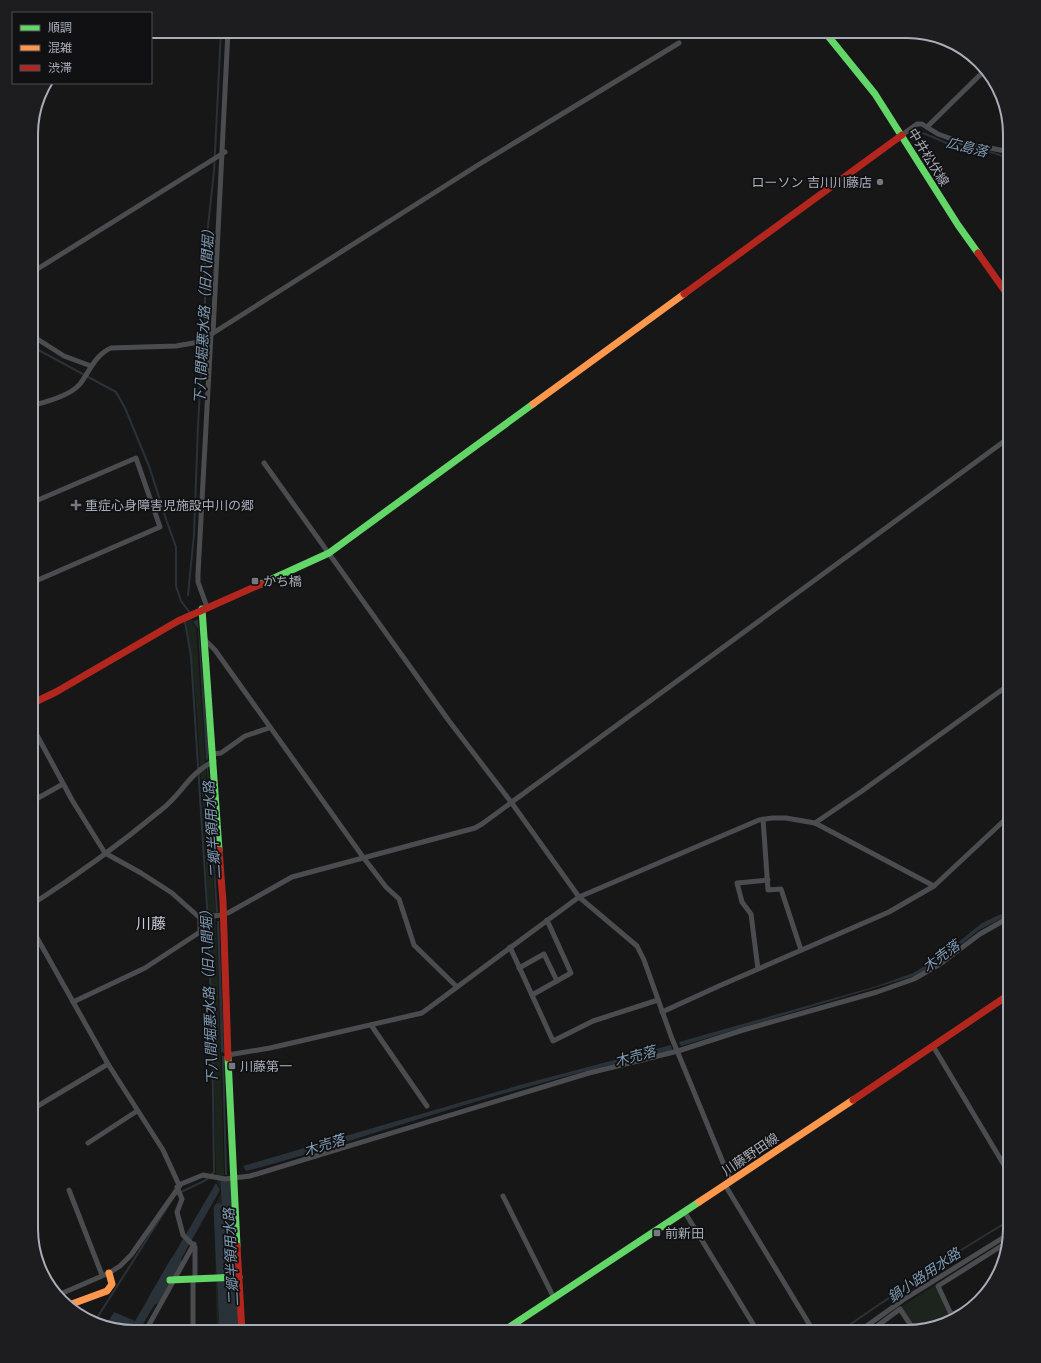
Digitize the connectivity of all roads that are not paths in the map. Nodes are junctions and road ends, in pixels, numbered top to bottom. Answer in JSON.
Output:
{"nodes":[{"id":1,"x":228,"y":38,"type":"edge"},
{"id":2,"x":830,"y":38,"type":"edge"},
{"id":3,"x":679,"y":43,"type":"dead end"},
{"id":4,"x":981,"y":74,"type":"edge"},
{"id":5,"x":927,"y":127,"type":"junction"},
{"id":6,"x":902,"y":135,"type":"junction"},
{"id":7,"x":1003,"y":151,"type":"edge"},
{"id":8,"x":223,"y":154,"type":"junction"},
{"id":9,"x":38,"y":269,"type":"edge"},
{"id":10,"x":1003,"y":288,"type":"edge"},
{"id":11,"x":211,"y":334,"type":"junction"},
{"id":12,"x":38,"y":339,"type":"edge"},
{"id":13,"x":90,"y":368,"type":"junction"},
{"id":14,"x":38,"y":404,"type":"edge"},
{"id":15,"x":1003,"y":442,"type":"edge"},
{"id":16,"x":264,"y":463,"type":"dead end"},
{"id":17,"x":38,"y":500,"type":"edge"},
{"id":18,"x":329,"y":553,"type":"junction"},
{"id":19,"x":38,"y":580,"type":"edge"},
{"id":20,"x":202,"y":610,"type":"junction"},
{"id":21,"x":206,"y":641,"type":"junction"},
{"id":22,"x":1003,"y":689,"type":"edge"},
{"id":23,"x":38,"y":701,"type":"edge"},
{"id":24,"x":269,"y":728,"type":"junction"},
{"id":25,"x":38,"y":737,"type":"edge"},
{"id":26,"x":213,"y":759,"type":"junction"},
{"id":27,"x":63,"y":784,"type":"junction"},
{"id":28,"x":38,"y":798,"type":"edge"},
{"id":29,"x":511,"y":802,"type":"junction"},
{"id":30,"x":763,"y":819,"type":"junction"},
{"id":31,"x":1003,"y":822,"type":"edge"},
{"id":32,"x":815,"y":823,"type":"junction"},
{"id":33,"x":105,"y":853,"type":"junction"},
{"id":34,"x":363,"y":857,"type":"junction"},
{"id":35,"x":768,"y":880,"type":"junction"},
{"id":36,"x":934,"y":886,"type":"junction"},
{"id":37,"x":579,"y":897,"type":"junction"},
{"id":38,"x":38,"y":901,"type":"edge"},
{"id":39,"x":219,"y":915,"type":"junction"},
{"id":40,"x":200,"y":917,"type":"junction"},
{"id":41,"x":547,"y":920,"type":"junction"},
{"id":42,"x":1003,"y":920,"type":"edge"},
{"id":43,"x":38,"y":940,"type":"edge"},
{"id":44,"x":510,"y":947,"type":"junction"},
{"id":45,"x":801,"y":950,"type":"junction"},
{"id":46,"x":519,"y":968,"type":"junction"},
{"id":47,"x":758,"y":969,"type":"junction"},
{"id":48,"x":557,"y":981,"type":"junction"},
{"id":49,"x":456,"y":987,"type":"junction"},
{"id":50,"x":532,"y":995,"type":"junction"},
{"id":51,"x":1003,"y":999,"type":"edge"},
{"id":52,"x":658,"y":1000,"type":"junction"},
{"id":53,"x":73,"y":1002,"type":"junction"},
{"id":54,"x":662,"y":1012,"type":"junction"},
{"id":55,"x":371,"y":1025,"type":"junction"},
{"id":56,"x":933,"y":1046,"type":"junction"},
{"id":57,"x":678,"y":1051,"type":"junction"},
{"id":58,"x":228,"y":1056,"type":"junction"},
{"id":59,"x":108,"y":1064,"type":"junction"},
{"id":60,"x":38,"y":1106,"type":"edge"},
{"id":61,"x":427,"y":1106,"type":"dead end"},
{"id":62,"x":137,"y":1111,"type":"junction"},
{"id":63,"x":88,"y":1143,"type":"dead end"},
{"id":64,"x":1003,"y":1163,"type":"edge"},
{"id":65,"x":229,"y":1178,"type":"junction"},
{"id":66,"x":728,"y":1183,"type":"junction"},
{"id":67,"x":178,"y":1186,"type":"junction"},
{"id":68,"x":69,"y":1190,"type":"dead end"},
{"id":69,"x":503,"y":1196,"type":"dead end"},
{"id":70,"x":684,"y":1211,"type":"junction"},
{"id":71,"x":1002,"y":1238,"type":"edge"},
{"id":72,"x":194,"y":1244,"type":"junction"},
{"id":73,"x":1001,"y":1246,"type":"edge"},
{"id":74,"x":106,"y":1274,"type":"junction"},
{"id":75,"x":239,"y":1277,"type":"junction"},
{"id":76,"x":172,"y":1279,"type":"junction"},
{"id":77,"x":194,"y":1279,"type":"junction"},
{"id":78,"x":63,"y":1293,"type":"edge"},
{"id":79,"x":554,"y":1298,"type":"junction"},
{"id":80,"x":74,"y":1303,"type":"edge"},
{"id":81,"x":952,"y":1313,"type":"edge"},
{"id":82,"x":149,"y":1325,"type":"edge"},
{"id":83,"x":193,"y":1325,"type":"edge"},
{"id":84,"x":242,"y":1325,"type":"edge"},
{"id":85,"x":513,"y":1325,"type":"edge"},
{"id":86,"x":754,"y":1325,"type":"edge"},
{"id":87,"x":810,"y":1325,"type":"edge"},
{"id":88,"x":868,"y":1325,"type":"edge"},
{"id":89,"x":879,"y":1325,"type":"edge"},
{"id":90,"x":910,"y":1325,"type":"edge"}],
"edges":[{"from":1,"to":8,"type":"street"},
{"from":2,"to":6,"type":"street","name":"中井松伏線"},
{"from":3,"to":11,"type":"street"},
{"from":4,"to":5,"type":"street"},
{"from":5,"to":6,"type":"street"},
{"from":5,"to":7,"type":"street"},
{"from":6,"to":10,"type":"street","name":"中井松伏線"},
{"from":6,"to":18,"type":"street"},
{"from":8,"to":9,"type":"street"},
{"from":8,"to":11,"type":"street"},
{"from":11,"to":13,"type":"street"},
{"from":11,"to":20,"type":"street"},
{"from":12,"to":13,"type":"street"},
{"from":13,"to":14,"type":"street"},
{"from":15,"to":29,"type":"street"},
{"from":16,"to":18,"type":"street"},
{"from":17,"to":19,"type":"street"},
{"from":18,"to":20,"type":"street"},
{"from":18,"to":29,"type":"street"},
{"from":20,"to":21,"type":"street"},
{"from":20,"to":23,"type":"street"},
{"from":21,"to":24,"type":"street"},
{"from":21,"to":26,"type":"street"},
{"from":22,"to":32,"type":"street"},
{"from":24,"to":26,"type":"street"},
{"from":24,"to":34,"type":"street"},
{"from":25,"to":27,"type":"street"},
{"from":26,"to":33,"type":"street"},
{"from":26,"to":39,"type":"street"},
{"from":27,"to":28,"type":"street"},
{"from":27,"to":33,"type":"street"},
{"from":29,"to":34,"type":"street"},
{"from":29,"to":37,"type":"street"},
{"from":30,"to":32,"type":"street"},
{"from":30,"to":35,"type":"street"},
{"from":30,"to":37,"type":"street"},
{"from":31,"to":36,"type":"street"},
{"from":32,"to":36,"type":"street"},
{"from":33,"to":38,"type":"street"},
{"from":33,"to":40,"type":"street"},
{"from":34,"to":39,"type":"street"},
{"from":34,"to":49,"type":"street"},
{"from":35,"to":45,"type":"street"},
{"from":35,"to":47,"type":"street"},
{"from":36,"to":45,"type":"street"},
{"from":37,"to":41,"type":"street"},
{"from":37,"to":52,"type":"street"},
{"from":39,"to":40,"type":"street"},
{"from":39,"to":58,"type":"street"},
{"from":40,"to":53,"type":"street"},
{"from":41,"to":44,"type":"street"},
{"from":41,"to":48,"type":"street"},
{"from":42,"to":57,"type":"street"},
{"from":43,"to":53,"type":"street"},
{"from":44,"to":46,"type":"street"},
{"from":44,"to":49,"type":"street"},
{"from":45,"to":47,"type":"street"},
{"from":46,"to":48,"type":"street"},
{"from":46,"to":50,"type":"street"},
{"from":47,"to":54,"type":"street"},
{"from":48,"to":50,"type":"street"},
{"from":49,"to":55,"type":"street"},
{"from":50,"to":52,"type":"street"},
{"from":51,"to":56,"type":"street","name":"川藤野田線"},
{"from":52,"to":54,"type":"street"},
{"from":53,"to":59,"type":"street"},
{"from":54,"to":57,"type":"street"},
{"from":55,"to":58,"type":"street"},
{"from":55,"to":61,"type":"street"},
{"from":56,"to":64,"type":"street"},
{"from":56,"to":66,"type":"street","name":"川藤野田線"},
{"from":57,"to":65,"type":"street"},
{"from":57,"to":66,"type":"street"},
{"from":58,"to":65,"type":"street"},
{"from":59,"to":60,"type":"street"},
{"from":59,"to":62,"type":"street"},
{"from":62,"to":63,"type":"street"},
{"from":62,"to":67,"type":"street"},
{"from":65,"to":67,"type":"street"},
{"from":65,"to":75,"type":"street"},
{"from":66,"to":70,"type":"street","name":"川藤野田線"},
{"from":66,"to":87,"type":"street"},
{"from":67,"to":72,"type":"street"},
{"from":67,"to":74,"type":"street"},
{"from":68,"to":74,"type":"street"},
{"from":69,"to":79,"type":"street"},
{"from":70,"to":79,"type":"street","name":"川藤野田線"},
{"from":70,"to":86,"type":"street"},
{"from":71,"to":88,"type":"street"},
{"from":72,"to":76,"type":"street"},
{"from":72,"to":77,"type":"street"},
{"from":73,"to":81,"type":"street"},
{"from":74,"to":78,"type":"street"},
{"from":74,"to":80,"type":"street"},
{"from":75,"to":77,"type":"street"},
{"from":75,"to":84,"type":"street"},
{"from":76,"to":77,"type":"street"},
{"from":76,"to":82,"type":"street"},
{"from":77,"to":83,"type":"street"},
{"from":79,"to":85,"type":"street","name":"川藤野田線"},
{"from":89,"to":90,"type":"street"}]}
